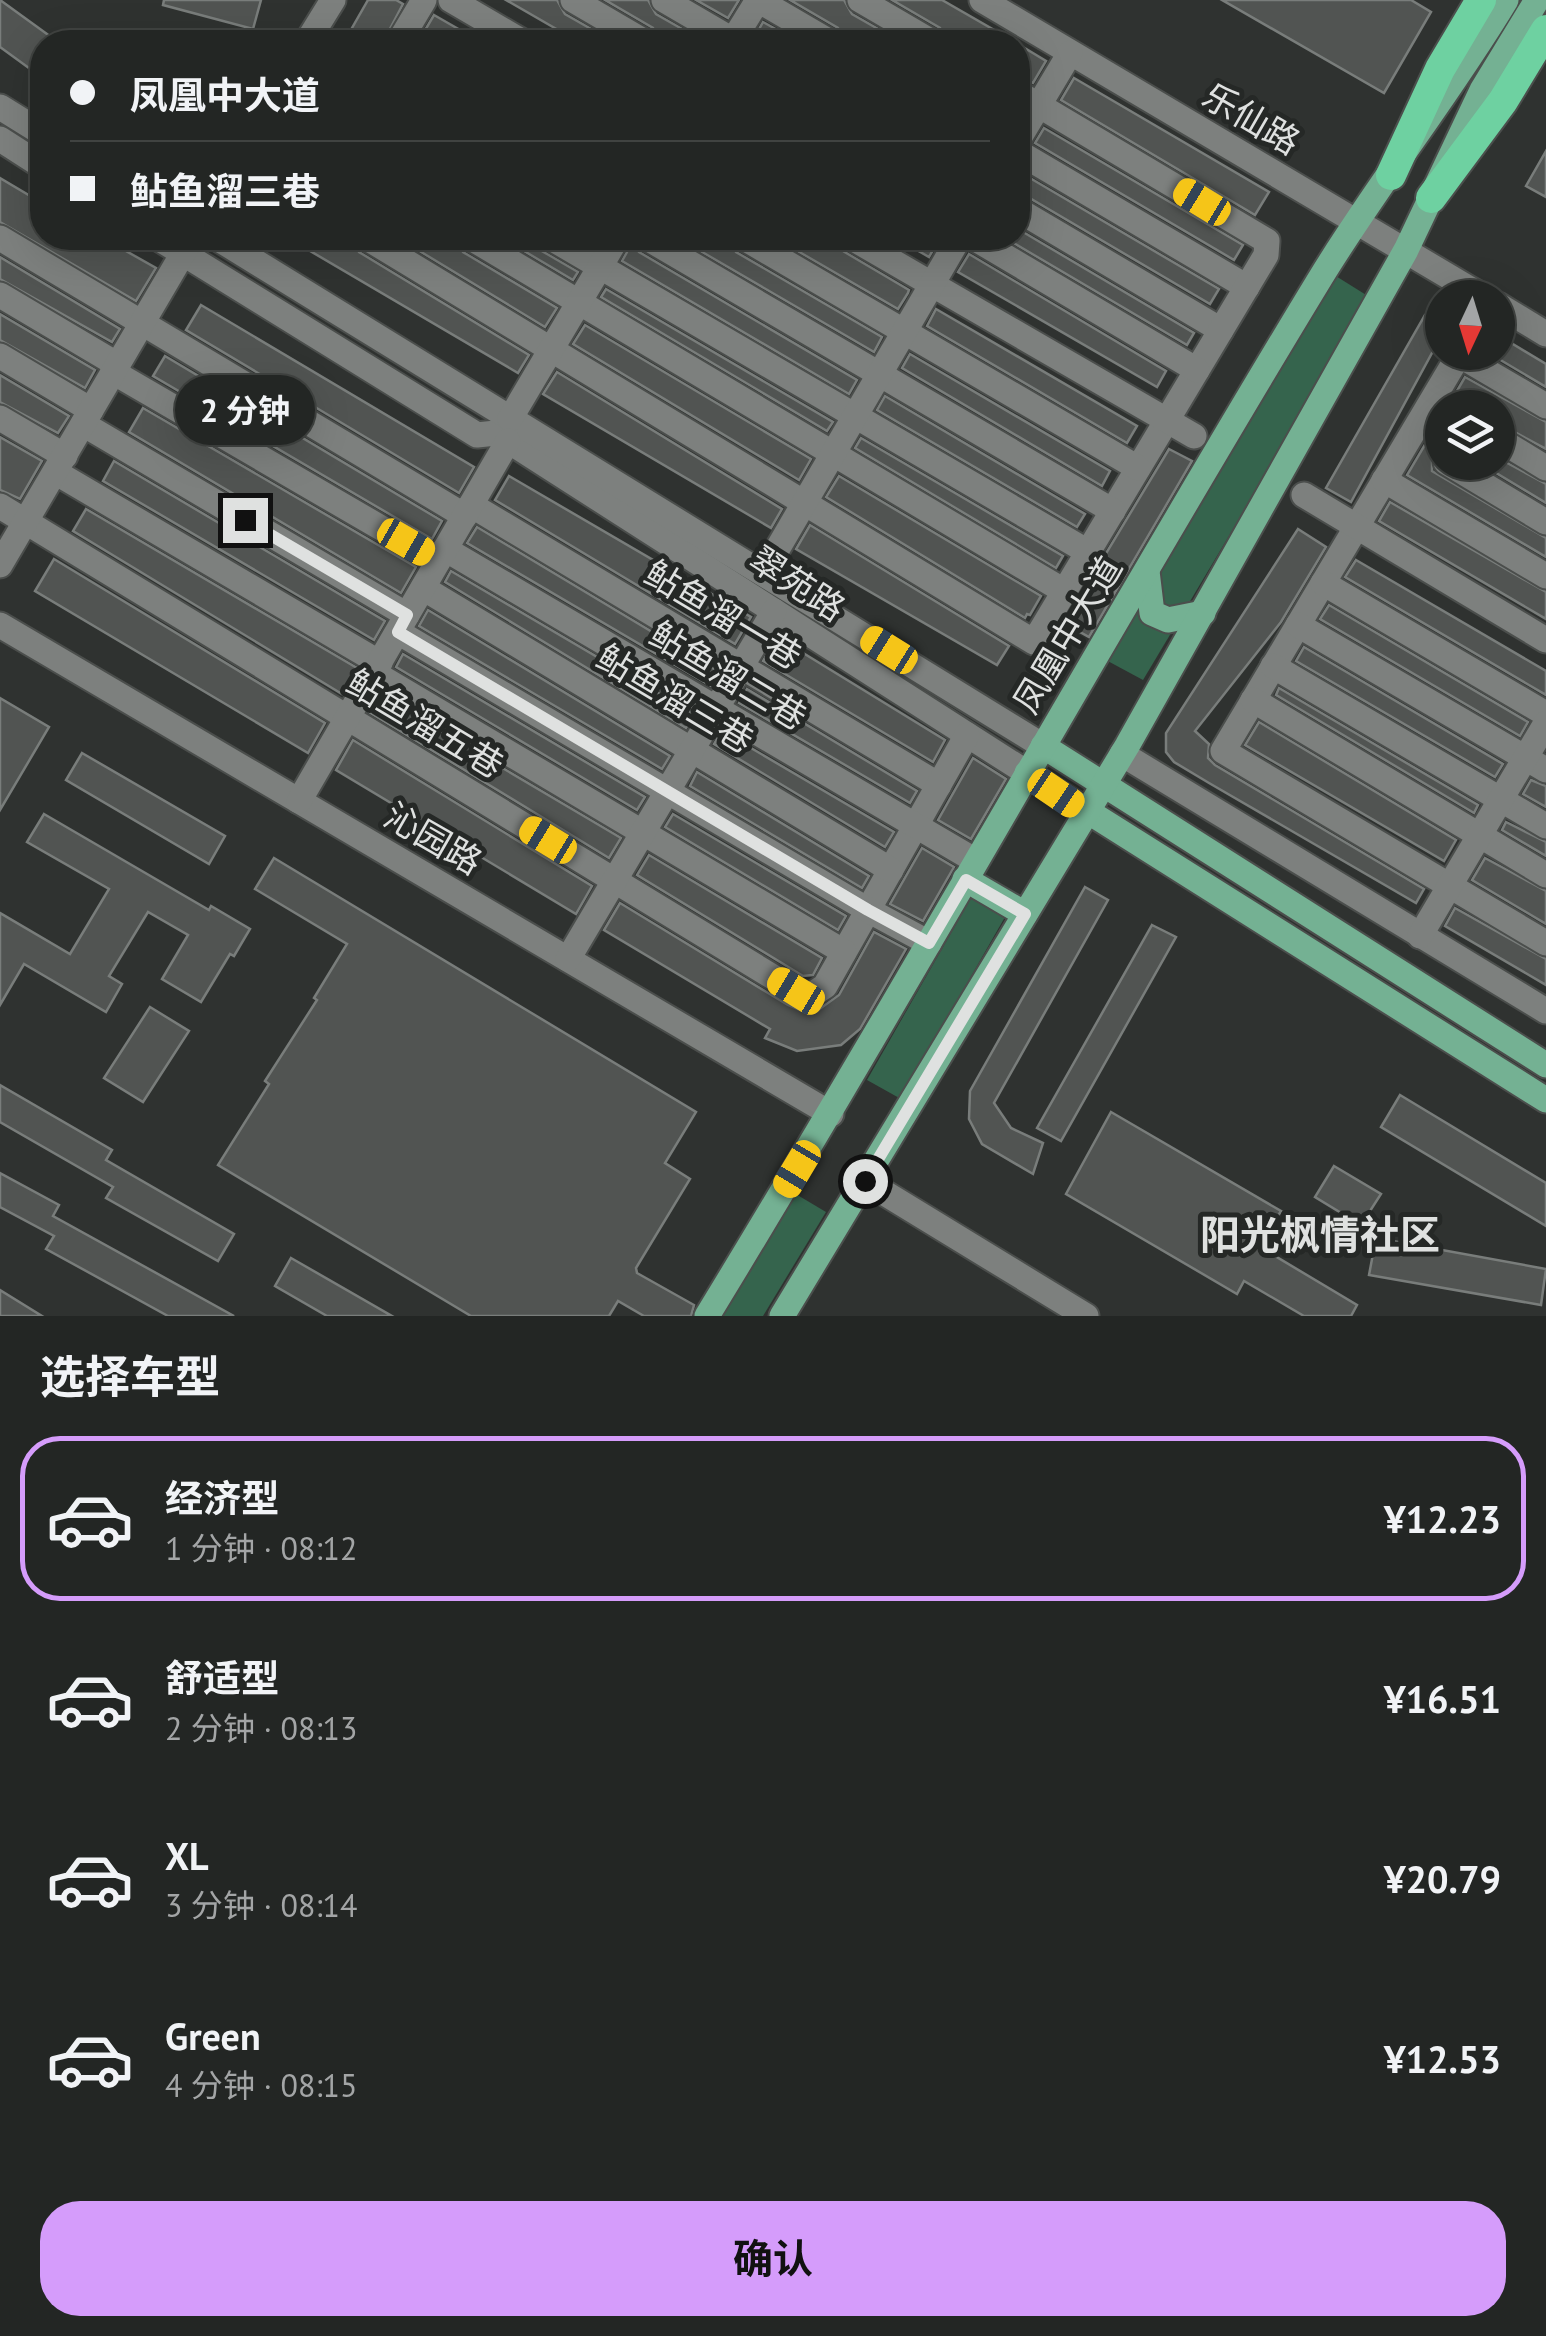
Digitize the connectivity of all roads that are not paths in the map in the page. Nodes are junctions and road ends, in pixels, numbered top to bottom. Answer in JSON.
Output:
{"nodes":[{"id":1,"x":332,"y":0,"type":"edge"},
{"id":2,"x":424,"y":0,"type":"edge"},
{"id":3,"x":450,"y":0,"type":"edge"},
{"id":4,"x":574,"y":0,"type":"edge"},
{"id":5,"x":664,"y":0,"type":"edge"},
{"id":6,"x":860,"y":0,"type":"edge"},
{"id":7,"x":982,"y":0,"type":"edge"},
{"id":8,"x":1481,"y":0,"type":"edge"},
{"id":9,"x":1506,"y":0,"type":"edge"},
{"id":10,"x":1537,"y":0,"type":"edge"},
{"id":11,"x":314,"y":30,"type":"edge"},
{"id":12,"x":409,"y":30,"type":"edge"},
{"id":13,"x":502,"y":30,"type":"edge"},
{"id":14,"x":625,"y":30,"type":"edge"},
{"id":15,"x":714,"y":30,"type":"edge"},
{"id":16,"x":741,"y":30,"type":"edge"},
{"id":17,"x":809,"y":30,"type":"edge"},
{"id":18,"x":911,"y":30,"type":"edge"},
{"id":19,"x":1546,"y":30,"type":"edge"},
{"id":20,"x":1070,"y":53,"type":"junction"},
{"id":21,"x":1030,"y":98,"type":"edge"},
{"id":22,"x":1030,"y":101,"type":"edge"},
{"id":23,"x":0,"y":107,"type":"edge"},
{"id":24,"x":30,"y":126,"type":"edge"},
{"id":25,"x":0,"y":140,"type":"edge"},
{"id":26,"x":30,"y":159,"type":"edge"},
{"id":27,"x":1030,"y":159,"type":"edge"},
{"id":28,"x":1392,"y":175,"type":"junction"},
{"id":29,"x":1431,"y":198,"type":"junction"},
{"id":30,"x":1030,"y":217,"type":"edge"},
{"id":31,"x":1358,"y":222,"type":"junction"},
{"id":32,"x":0,"y":238,"type":"edge"},
{"id":33,"x":185,"y":250,"type":"edge"},
{"id":34,"x":196,"y":250,"type":"edge"},
{"id":35,"x":235,"y":250,"type":"edge"},
{"id":36,"x":387,"y":250,"type":"edge"},
{"id":37,"x":491,"y":250,"type":"edge"},
{"id":38,"x":572,"y":250,"type":"edge"},
{"id":39,"x":610,"y":250,"type":"edge"},
{"id":40,"x":667,"y":250,"type":"edge"},
{"id":41,"x":765,"y":250,"type":"edge"},
{"id":42,"x":873,"y":250,"type":"edge"},
{"id":43,"x":953,"y":250,"type":"edge"},
{"id":44,"x":994,"y":250,"type":"edge"},
{"id":45,"x":1406,"y":250,"type":"junction"},
{"id":46,"x":600,"y":266,"type":"junction"},
{"id":47,"x":1455,"y":280,"type":"edge"},
{"id":48,"x":932,"y":284,"type":"junction"},
{"id":49,"x":1247,"y":286,"type":"junction"},
{"id":50,"x":0,"y":295,"type":"edge"},
{"id":51,"x":579,"y":302,"type":"junction"},
{"id":52,"x":1515,"y":315,"type":"edge"},
{"id":53,"x":142,"y":323,"type":"junction"},
{"id":54,"x":1220,"y":330,"type":"junction"},
{"id":55,"x":904,"y":331,"type":"junction"},
{"id":56,"x":1546,"y":334,"type":"edge"},
{"id":57,"x":551,"y":350,"type":"junction"},
{"id":58,"x":0,"y":356,"type":"edge"},
{"id":59,"x":116,"y":368,"type":"junction"},
{"id":60,"x":1197,"y":370,"type":"junction"},
{"id":61,"x":879,"y":374,"type":"junction"},
{"id":62,"x":1443,"y":390,"type":"edge"},
{"id":63,"x":1546,"y":406,"type":"edge"},
{"id":64,"x":855,"y":416,"type":"junction"},
{"id":65,"x":87,"y":417,"type":"junction"},
{"id":66,"x":0,"y":418,"type":"edge"},
{"id":67,"x":1425,"y":419,"type":"edge"},
{"id":68,"x":1167,"y":420,"type":"junction"},
{"id":69,"x":509,"y":430,"type":"junction"},
{"id":70,"x":1194,"y":436,"type":"dead end"},
{"id":71,"x":1408,"y":440,"type":"junction"},
{"id":72,"x":1425,"y":450,"type":"edge"},
{"id":73,"x":1515,"y":450,"type":"edge"},
{"id":74,"x":833,"y":453,"type":"junction"},
{"id":75,"x":60,"y":464,"type":"junction"},
{"id":76,"x":1138,"y":468,"type":"junction"},
{"id":77,"x":1546,"y":468,"type":"edge"},
{"id":78,"x":1384,"y":480,"type":"junction"},
{"id":79,"x":1475,"y":480,"type":"edge"},
{"id":80,"x":1304,"y":495,"type":"dead end"},
{"id":81,"x":804,"y":504,"type":"junction"},
{"id":82,"x":0,"y":506,"type":"edge"},
{"id":83,"x":468,"y":510,"type":"junction"},
{"id":84,"x":1112,"y":511,"type":"junction"},
{"id":85,"x":26,"y":521,"type":"junction"},
{"id":86,"x":1546,"y":522,"type":"edge"},
{"id":87,"x":1356,"y":526,"type":"junction"},
{"id":88,"x":1088,"y":552,"type":"junction"},
{"id":89,"x":442,"y":555,"type":"junction"},
{"id":90,"x":0,"y":565,"type":"edge"},
{"id":91,"x":1147,"y":571,"type":"junction"},
{"id":92,"x":764,"y":572,"type":"junction"},
{"id":93,"x":1546,"y":576,"type":"edge"},
{"id":94,"x":1322,"y":583,"type":"junction"},
{"id":95,"x":423,"y":588,"type":"junction"},
{"id":96,"x":1064,"y":591,"type":"junction"},
{"id":97,"x":774,"y":611,"type":"junction"},
{"id":98,"x":1203,"y":612,"type":"junction"},
{"id":99,"x":402,"y":623,"type":"junction"},
{"id":100,"x":1298,"y":625,"type":"junction"},
{"id":101,"x":0,"y":626,"type":"edge"},
{"id":102,"x":1546,"y":640,"type":"edge"},
{"id":103,"x":1274,"y":666,"type":"junction"},
{"id":104,"x":741,"y":667,"type":"junction"},
{"id":105,"x":377,"y":668,"type":"junction"},
{"id":106,"x":1253,"y":700,"type":"junction"},
{"id":107,"x":716,"y":710,"type":"junction"},
{"id":108,"x":1546,"y":714,"type":"edge"},
{"id":109,"x":348,"y":718,"type":"junction"},
{"id":110,"x":1546,"y":724,"type":"edge"},
{"id":111,"x":967,"y":735,"type":"junction"},
{"id":112,"x":1043,"y":746,"type":"junction"},
{"id":113,"x":692,"y":750,"type":"junction"},
{"id":114,"x":1122,"y":754,"type":"junction"},
{"id":115,"x":1536,"y":764,"type":"edge"},
{"id":116,"x":1027,"y":773,"type":"junction"},
{"id":117,"x":939,"y":785,"type":"junction"},
{"id":118,"x":1102,"y":786,"type":"junction"},
{"id":119,"x":668,"y":791,"type":"junction"},
{"id":120,"x":1500,"y":800,"type":"junction"},
{"id":121,"x":299,"y":802,"type":"junction"},
{"id":122,"x":1086,"y":812,"type":"junction"},
{"id":123,"x":1546,"y":826,"type":"edge"},
{"id":124,"x":915,"y":828,"type":"junction"},
{"id":125,"x":643,"y":832,"type":"junction"},
{"id":126,"x":1480,"y":835,"type":"junction"},
{"id":127,"x":891,"y":870,"type":"junction"},
{"id":128,"x":971,"y":871,"type":"junction"},
{"id":129,"x":1546,"y":875,"type":"edge"},
{"id":130,"x":615,"y":880,"type":"junction"},
{"id":131,"x":1450,"y":886,"type":"junction"},
{"id":132,"x":868,"y":910,"type":"junction"},
{"id":133,"x":1025,"y":914,"type":"junction"},
{"id":134,"x":1420,"y":936,"type":"junction"},
{"id":135,"x":929,"y":943,"type":"junction"},
{"id":136,"x":1546,"y":943,"type":"edge"},
{"id":137,"x":844,"y":952,"type":"junction"},
{"id":138,"x":568,"y":959,"type":"junction"},
{"id":139,"x":1546,"y":1011,"type":"edge"},
{"id":140,"x":1546,"y":1065,"type":"edge"},
{"id":141,"x":1546,"y":1100,"type":"edge"},
{"id":142,"x":830,"y":1114,"type":"junction"},
{"id":143,"x":865,"y":1181,"type":"junction"},
{"id":144,"x":707,"y":1316,"type":"edge"},
{"id":145,"x":782,"y":1316,"type":"edge"},
{"id":146,"x":1086,"y":1316,"type":"edge"}],
"edges":[{"from":1,"to":11,"type":"street"},
{"from":2,"to":12,"type":"street"},
{"from":3,"to":13,"type":"street"},
{"from":4,"to":14,"type":"street"},
{"from":5,"to":15,"type":"street"},
{"from":6,"to":18,"type":"street"},
{"from":7,"to":20,"type":"street","name":"乐仙路"},
{"from":8,"to":28,"type":"highway"},
{"from":9,"to":28,"type":"main road","name":"凤凰中大道"},
{"from":10,"to":29,"type":"main road"},
{"from":16,"to":17,"type":"street"},
{"from":19,"to":29,"type":"highway"},
{"from":20,"to":21,"type":"street"},
{"from":20,"to":31,"type":"street","name":"乐仙路"},
{"from":22,"to":49,"type":"street"},
{"from":23,"to":24,"type":"street"},
{"from":25,"to":26,"type":"street"},
{"from":27,"to":49,"type":"street"},
{"from":28,"to":31,"type":"main road","name":"凤凰中大道"},
{"from":29,"to":45,"type":"main road"},
{"from":30,"to":54,"type":"street"},
{"from":31,"to":45,"type":"street","name":"乐仙路"},
{"from":31,"to":91,"type":"main road","name":"凤凰中大道"},
{"from":32,"to":53,"type":"street","name":"鲇鱼溜一巷"},
{"from":33,"to":53,"type":"street"},
{"from":34,"to":69,"type":"street","name":"翠苑路"},
{"from":35,"to":69,"type":"street","name":"翠苑路"},
{"from":36,"to":57,"type":"street"},
{"from":37,"to":51,"type":"street"},
{"from":38,"to":46,"type":"street"},
{"from":39,"to":46,"type":"street"},
{"from":40,"to":61,"type":"street"},
{"from":41,"to":55,"type":"street"},
{"from":42,"to":48,"type":"street"},
{"from":43,"to":48,"type":"street"},
{"from":44,"to":60,"type":"street"},
{"from":45,"to":47,"type":"street","name":"乐仙路"},
{"from":45,"to":98,"type":"main road"},
{"from":46,"to":51,"type":"street"},
{"from":46,"to":64,"type":"street"},
{"from":48,"to":55,"type":"street"},
{"from":48,"to":68,"type":"street"},
{"from":49,"to":54,"type":"street"},
{"from":50,"to":59,"type":"street","name":"鲇鱼溜二巷"},
{"from":51,"to":57,"type":"street"},
{"from":51,"to":74,"type":"street"},
{"from":52,"to":56,"type":"street"},
{"from":53,"to":59,"type":"street"},
{"from":53,"to":83,"type":"street","name":"鲇鱼溜一巷"},
{"from":54,"to":60,"type":"street"},
{"from":55,"to":61,"type":"street"},
{"from":55,"to":76,"type":"street"},
{"from":57,"to":69,"type":"street"},
{"from":57,"to":81,"type":"street"},
{"from":58,"to":65,"type":"street"},
{"from":59,"to":65,"type":"street"},
{"from":59,"to":89,"type":"street","name":"鲇鱼溜二巷"},
{"from":60,"to":68,"type":"street"},
{"from":61,"to":64,"type":"street"},
{"from":61,"to":84,"type":"street"},
{"from":62,"to":63,"type":"street"},
{"from":64,"to":74,"type":"street"},
{"from":64,"to":88,"type":"street"},
{"from":65,"to":75,"type":"street"},
{"from":65,"to":99,"type":"street"},
{"from":66,"to":75,"type":"street"},
{"from":67,"to":71,"type":"street"},
{"from":68,"to":70,"type":"street"},
{"from":68,"to":76,"type":"street"},
{"from":69,"to":83,"type":"street"},
{"from":69,"to":92,"type":"street","name":"翠苑路"},
{"from":69,"to":97,"type":"street","name":"翠苑路"},
{"from":71,"to":72,"type":"street"},
{"from":71,"to":78,"type":"street"},
{"from":73,"to":77,"type":"street"},
{"from":74,"to":81,"type":"street"},
{"from":74,"to":96,"type":"street"},
{"from":75,"to":85,"type":"street"},
{"from":75,"to":105,"type":"street"},
{"from":76,"to":84,"type":"street"},
{"from":78,"to":87,"type":"street"},
{"from":78,"to":93,"type":"street"},
{"from":79,"to":86,"type":"street"},
{"from":80,"to":87,"type":"street"},
{"from":81,"to":92,"type":"street"},
{"from":81,"to":96,"type":"street"},
{"from":82,"to":85,"type":"street","name":"鲇鱼溜五巷"},
{"from":83,"to":89,"type":"street"},
{"from":83,"to":104,"type":"street","name":"鲇鱼溜一巷"},
{"from":84,"to":88,"type":"street"},
{"from":85,"to":90,"type":"street"},
{"from":85,"to":109,"type":"street","name":"鲇鱼溜五巷"},
{"from":87,"to":94,"type":"street"},
{"from":87,"to":102,"type":"street"},
{"from":88,"to":96,"type":"street"},
{"from":89,"to":95,"type":"street"},
{"from":89,"to":107,"type":"street","name":"鲇鱼溜二巷"},
{"from":91,"to":98,"type":"main road"},
{"from":91,"to":112,"type":"main road","name":"凤凰中大道"},
{"from":92,"to":112,"type":"street","name":"翠苑路"},
{"from":94,"to":100,"type":"street"},
{"from":94,"to":108,"type":"street"},
{"from":95,"to":99,"type":"street"},
{"from":95,"to":113,"type":"street","name":"鲇鱼溜三巷"},
{"from":97,"to":104,"type":"street"},
{"from":97,"to":111,"type":"street","name":"翠苑路"},
{"from":98,"to":114,"type":"main road"},
{"from":99,"to":105,"type":"street"},
{"from":99,"to":119,"type":"street"},
{"from":100,"to":103,"type":"street"},
{"from":100,"to":115,"type":"street"},
{"from":101,"to":121,"type":"street","name":"沁园路"},
{"from":103,"to":106,"type":"street"},
{"from":103,"to":120,"type":"street"},
{"from":104,"to":107,"type":"street"},
{"from":104,"to":117,"type":"street","name":"鲇鱼溜一巷"},
{"from":105,"to":109,"type":"street"},
{"from":105,"to":125,"type":"street"},
{"from":106,"to":126,"type":"street"},
{"from":106,"to":131,"type":"street"},
{"from":107,"to":113,"type":"street"},
{"from":107,"to":124,"type":"street","name":"鲇鱼溜二巷"},
{"from":109,"to":121,"type":"street"},
{"from":109,"to":130,"type":"street","name":"鲇鱼溜五巷"},
{"from":110,"to":115,"type":"street"},
{"from":111,"to":116,"type":"street","name":"翠苑路"},
{"from":111,"to":117,"type":"street","name":"鲇鱼溜五巷"},
{"from":112,"to":116,"type":"main road","name":"凤凰中大道"},
{"from":112,"to":118,"type":"main road","name":"翠苑路"},
{"from":113,"to":119,"type":"street"},
{"from":113,"to":127,"type":"street","name":"鲇鱼溜三巷"},
{"from":114,"to":118,"type":"main road"},
{"from":114,"to":134,"type":"street"},
{"from":115,"to":120,"type":"street"},
{"from":116,"to":122,"type":"main road","name":"翠苑路"},
{"from":116,"to":128,"type":"main road","name":"凤凰中大道"},
{"from":117,"to":124,"type":"street","name":"鲇鱼溜五巷"},
{"from":118,"to":122,"type":"main road"},
{"from":118,"to":140,"type":"main road","name":"翠苑路"},
{"from":119,"to":125,"type":"street"},
{"from":119,"to":132,"type":"street"},
{"from":120,"to":123,"type":"street"},
{"from":120,"to":126,"type":"street"},
{"from":121,"to":138,"type":"street","name":"沁园路"},
{"from":122,"to":133,"type":"main road"},
{"from":122,"to":141,"type":"main road","name":"翠苑路"},
{"from":124,"to":127,"type":"street","name":"鲇鱼溜五巷"},
{"from":124,"to":128,"type":"street","name":"鲇鱼溜二巷"},
{"from":125,"to":130,"type":"street"},
{"from":125,"to":137,"type":"street"},
{"from":126,"to":129,"type":"street"},
{"from":126,"to":131,"type":"street"},
{"from":127,"to":132,"type":"street","name":"鲇鱼溜五巷"},
{"from":128,"to":133,"type":"main road"},
{"from":128,"to":135,"type":"main road","name":"凤凰中大道"},
{"from":130,"to":137,"type":"street","name":"鲇鱼溜五巷"},
{"from":130,"to":138,"type":"street"},
{"from":131,"to":134,"type":"street"},
{"from":131,"to":136,"type":"street"},
{"from":132,"to":135,"type":"street"},
{"from":132,"to":137,"type":"street","name":"鲇鱼溜五巷"},
{"from":133,"to":143,"type":"main road"},
{"from":134,"to":139,"type":"street"},
{"from":135,"to":142,"type":"main road","name":"凤凰中大道"},
{"from":138,"to":142,"type":"street","name":"沁园路"},
{"from":142,"to":144,"type":"main road","name":"凤凰中大道"},
{"from":143,"to":145,"type":"main road"},
{"from":143,"to":146,"type":"street"}]}
